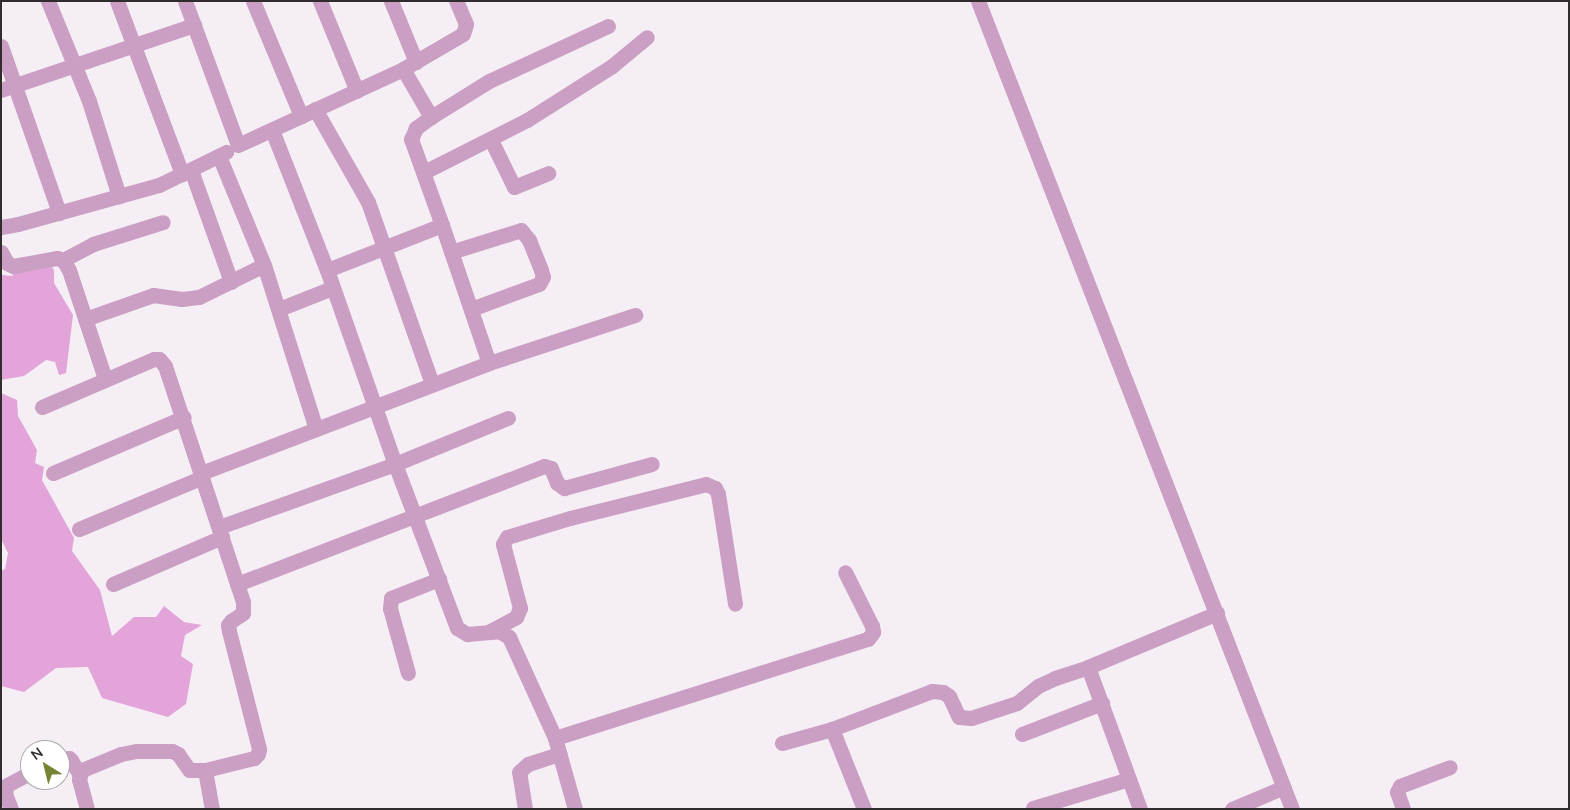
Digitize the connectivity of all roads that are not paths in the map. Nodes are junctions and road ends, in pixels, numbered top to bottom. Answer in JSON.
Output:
{"nodes":[{"id":1,"x":48,"y":1,"type":"edge"},
{"id":2,"x":117,"y":1,"type":"edge"},
{"id":3,"x":185,"y":1,"type":"edge"},
{"id":4,"x":253,"y":1,"type":"edge"},
{"id":5,"x":320,"y":1,"type":"edge"},
{"id":6,"x":390,"y":1,"type":"edge"},
{"id":7,"x":456,"y":1,"type":"edge"},
{"id":8,"x":978,"y":1,"type":"edge"},
{"id":9,"x":194,"y":25,"type":"junction"},
{"id":10,"x":608,"y":26,"type":"dead end"},
{"id":11,"x":647,"y":37,"type":"dead end"},
{"id":12,"x":134,"y":44,"type":"junction"},
{"id":13,"x":1,"y":46,"type":"edge"},
{"id":14,"x":74,"y":65,"type":"junction"},
{"id":15,"x":409,"y":65,"type":"junction"},
{"id":16,"x":8,"y":87,"type":"edge"},
{"id":17,"x":357,"y":91,"type":"junction"},
{"id":18,"x":315,"y":110,"type":"junction"},
{"id":19,"x":301,"y":116,"type":"junction"},
{"id":20,"x":431,"y":117,"type":"junction"},
{"id":21,"x":272,"y":130,"type":"junction"},
{"id":22,"x":491,"y":140,"type":"junction"},
{"id":23,"x":238,"y":145,"type":"junction"},
{"id":24,"x":219,"y":156,"type":"junction"},
{"id":25,"x":187,"y":172,"type":"junction"},
{"id":26,"x":424,"y":172,"type":"junction"},
{"id":27,"x":548,"y":173,"type":"dead end"},
{"id":28,"x":119,"y":196,"type":"junction"},
{"id":29,"x":59,"y":213,"type":"junction"},
{"id":30,"x":163,"y":222,"type":"dead end"},
{"id":31,"x":442,"y":225,"type":"junction"},
{"id":32,"x":1,"y":227,"type":"edge"},
{"id":33,"x":383,"y":248,"type":"junction"},
{"id":34,"x":1,"y":252,"type":"edge"},
{"id":35,"x":451,"y":252,"type":"junction"},
{"id":36,"x":63,"y":260,"type":"junction"},
{"id":37,"x":264,"y":265,"type":"junction"},
{"id":38,"x":327,"y":270,"type":"junction"},
{"id":39,"x":232,"y":282,"type":"junction"},
{"id":40,"x":332,"y":288,"type":"junction"},
{"id":41,"x":279,"y":309,"type":"junction"},
{"id":42,"x":471,"y":310,"type":"junction"},
{"id":43,"x":635,"y":315,"type":"dead end"},
{"id":44,"x":85,"y":319,"type":"junction"},
{"id":45,"x":489,"y":363,"type":"junction"},
{"id":46,"x":105,"y":379,"type":"junction"},
{"id":47,"x":432,"y":384,"type":"junction"},
{"id":48,"x":42,"y":407,"type":"dead end"},
{"id":49,"x":375,"y":408,"type":"junction"},
{"id":50,"x":184,"y":417,"type":"junction"},
{"id":51,"x":508,"y":418,"type":"dead end"},
{"id":52,"x":316,"y":429,"type":"junction"},
{"id":53,"x":395,"y":464,"type":"junction"},
{"id":54,"x":652,"y":464,"type":"dead end"},
{"id":55,"x":53,"y":473,"type":"dead end"},
{"id":56,"x":202,"y":475,"type":"junction"},
{"id":57,"x":415,"y":515,"type":"junction"},
{"id":58,"x":79,"y":529,"type":"dead end"},
{"id":59,"x":221,"y":532,"type":"junction"},
{"id":60,"x":845,"y":572,"type":"dead end"},
{"id":61,"x":439,"y":579,"type":"junction"},
{"id":62,"x":113,"y":584,"type":"dead end"},
{"id":63,"x":237,"y":584,"type":"junction"},
{"id":64,"x":735,"y":604,"type":"dead end"},
{"id":65,"x":1217,"y":614,"type":"junction"},
{"id":66,"x":490,"y":631,"type":"junction"},
{"id":67,"x":1088,"y":667,"type":"junction"},
{"id":68,"x":408,"y":673,"type":"dead end"},
{"id":69,"x":1102,"y":703,"type":"junction"},
{"id":70,"x":832,"y":729,"type":"junction"},
{"id":71,"x":1022,"y":734,"type":"dead end"},
{"id":72,"x":555,"y":738,"type":"junction"},
{"id":73,"x":782,"y":743,"type":"dead end"},
{"id":74,"x":559,"y":754,"type":"junction"},
{"id":75,"x":70,"y":759,"type":"edge"},
{"id":76,"x":1450,"y":767,"type":"dead end"},
{"id":77,"x":205,"y":770,"type":"junction"},
{"id":78,"x":80,"y":775,"type":"junction"},
{"id":79,"x":20,"y":778,"type":"edge"},
{"id":80,"x":1129,"y":779,"type":"junction"},
{"id":81,"x":1284,"y":787,"type":"junction"},
{"id":82,"x":1033,"y":808,"type":"edge"},
{"id":83,"x":11,"y":809,"type":"edge"},
{"id":84,"x":87,"y":809,"type":"edge"},
{"id":85,"x":212,"y":809,"type":"edge"},
{"id":86,"x":525,"y":809,"type":"edge"},
{"id":87,"x":575,"y":809,"type":"edge"},
{"id":88,"x":864,"y":809,"type":"edge"},
{"id":89,"x":1140,"y":809,"type":"edge"},
{"id":90,"x":1232,"y":809,"type":"edge"},
{"id":91,"x":1292,"y":809,"type":"edge"},
{"id":92,"x":1403,"y":809,"type":"edge"}],
"edges":[{"from":1,"to":14,"type":"street"},
{"from":2,"to":12,"type":"street"},
{"from":3,"to":9,"type":"street"},
{"from":4,"to":19,"type":"street"},
{"from":5,"to":17,"type":"street"},
{"from":6,"to":15,"type":"street"},
{"from":7,"to":15,"type":"street"},
{"from":8,"to":65,"type":"street"},
{"from":9,"to":12,"type":"street"},
{"from":9,"to":23,"type":"street"},
{"from":10,"to":20,"type":"street"},
{"from":11,"to":22,"type":"street"},
{"from":12,"to":14,"type":"street"},
{"from":12,"to":25,"type":"street"},
{"from":13,"to":16,"type":"street"},
{"from":14,"to":16,"type":"street"},
{"from":14,"to":28,"type":"street"},
{"from":15,"to":17,"type":"street"},
{"from":15,"to":20,"type":"street"},
{"from":16,"to":29,"type":"street"},
{"from":17,"to":18,"type":"street"},
{"from":18,"to":19,"type":"street"},
{"from":18,"to":33,"type":"street"},
{"from":19,"to":21,"type":"street"},
{"from":20,"to":26,"type":"street"},
{"from":21,"to":23,"type":"street"},
{"from":21,"to":38,"type":"street"},
{"from":22,"to":26,"type":"street"},
{"from":22,"to":27,"type":"street"},
{"from":23,"to":24,"type":"street"},
{"from":24,"to":25,"type":"street"},
{"from":24,"to":37,"type":"street"},
{"from":25,"to":28,"type":"street"},
{"from":25,"to":39,"type":"street"},
{"from":26,"to":31,"type":"street"},
{"from":28,"to":29,"type":"street"},
{"from":29,"to":32,"type":"street"},
{"from":30,"to":36,"type":"street"},
{"from":31,"to":33,"type":"street"},
{"from":31,"to":35,"type":"street"},
{"from":33,"to":38,"type":"street"},
{"from":33,"to":47,"type":"street"},
{"from":34,"to":36,"type":"street"},
{"from":35,"to":42,"type":"street"},
{"from":35,"to":42,"type":"street"},
{"from":36,"to":44,"type":"street"},
{"from":37,"to":39,"type":"street"},
{"from":37,"to":41,"type":"street"},
{"from":38,"to":40,"type":"street"},
{"from":39,"to":44,"type":"street"},
{"from":40,"to":41,"type":"street"},
{"from":40,"to":49,"type":"street"},
{"from":41,"to":52,"type":"street"},
{"from":42,"to":45,"type":"street"},
{"from":43,"to":45,"type":"street"},
{"from":44,"to":46,"type":"street"},
{"from":45,"to":47,"type":"street"},
{"from":46,"to":48,"type":"street"},
{"from":46,"to":50,"type":"street"},
{"from":47,"to":49,"type":"street"},
{"from":49,"to":52,"type":"street"},
{"from":49,"to":53,"type":"street"},
{"from":50,"to":55,"type":"street"},
{"from":50,"to":56,"type":"street"},
{"from":51,"to":53,"type":"street"},
{"from":52,"to":56,"type":"street"},
{"from":53,"to":57,"type":"street"},
{"from":53,"to":59,"type":"street"},
{"from":54,"to":57,"type":"street"},
{"from":56,"to":58,"type":"street"},
{"from":56,"to":59,"type":"street"},
{"from":57,"to":61,"type":"street"},
{"from":57,"to":63,"type":"street"},
{"from":59,"to":62,"type":"street"},
{"from":59,"to":63,"type":"street"},
{"from":60,"to":72,"type":"street"},
{"from":61,"to":66,"type":"street"},
{"from":61,"to":68,"type":"street"},
{"from":63,"to":77,"type":"street"},
{"from":64,"to":66,"type":"street"},
{"from":65,"to":67,"type":"street"},
{"from":65,"to":81,"type":"street"},
{"from":66,"to":72,"type":"street"},
{"from":67,"to":69,"type":"street"},
{"from":67,"to":70,"type":"street"},
{"from":69,"to":71,"type":"street"},
{"from":69,"to":80,"type":"street"},
{"from":70,"to":73,"type":"street"},
{"from":70,"to":88,"type":"street"},
{"from":72,"to":74,"type":"street"},
{"from":74,"to":86,"type":"street"},
{"from":74,"to":87,"type":"street"},
{"from":75,"to":78,"type":"street"},
{"from":76,"to":92,"type":"street"},
{"from":77,"to":78,"type":"street"},
{"from":77,"to":85,"type":"street"},
{"from":78,"to":84,"type":"street"},
{"from":79,"to":83,"type":"street"},
{"from":80,"to":82,"type":"street"},
{"from":80,"to":89,"type":"street"},
{"from":81,"to":90,"type":"street"},
{"from":81,"to":91,"type":"street"}]}
